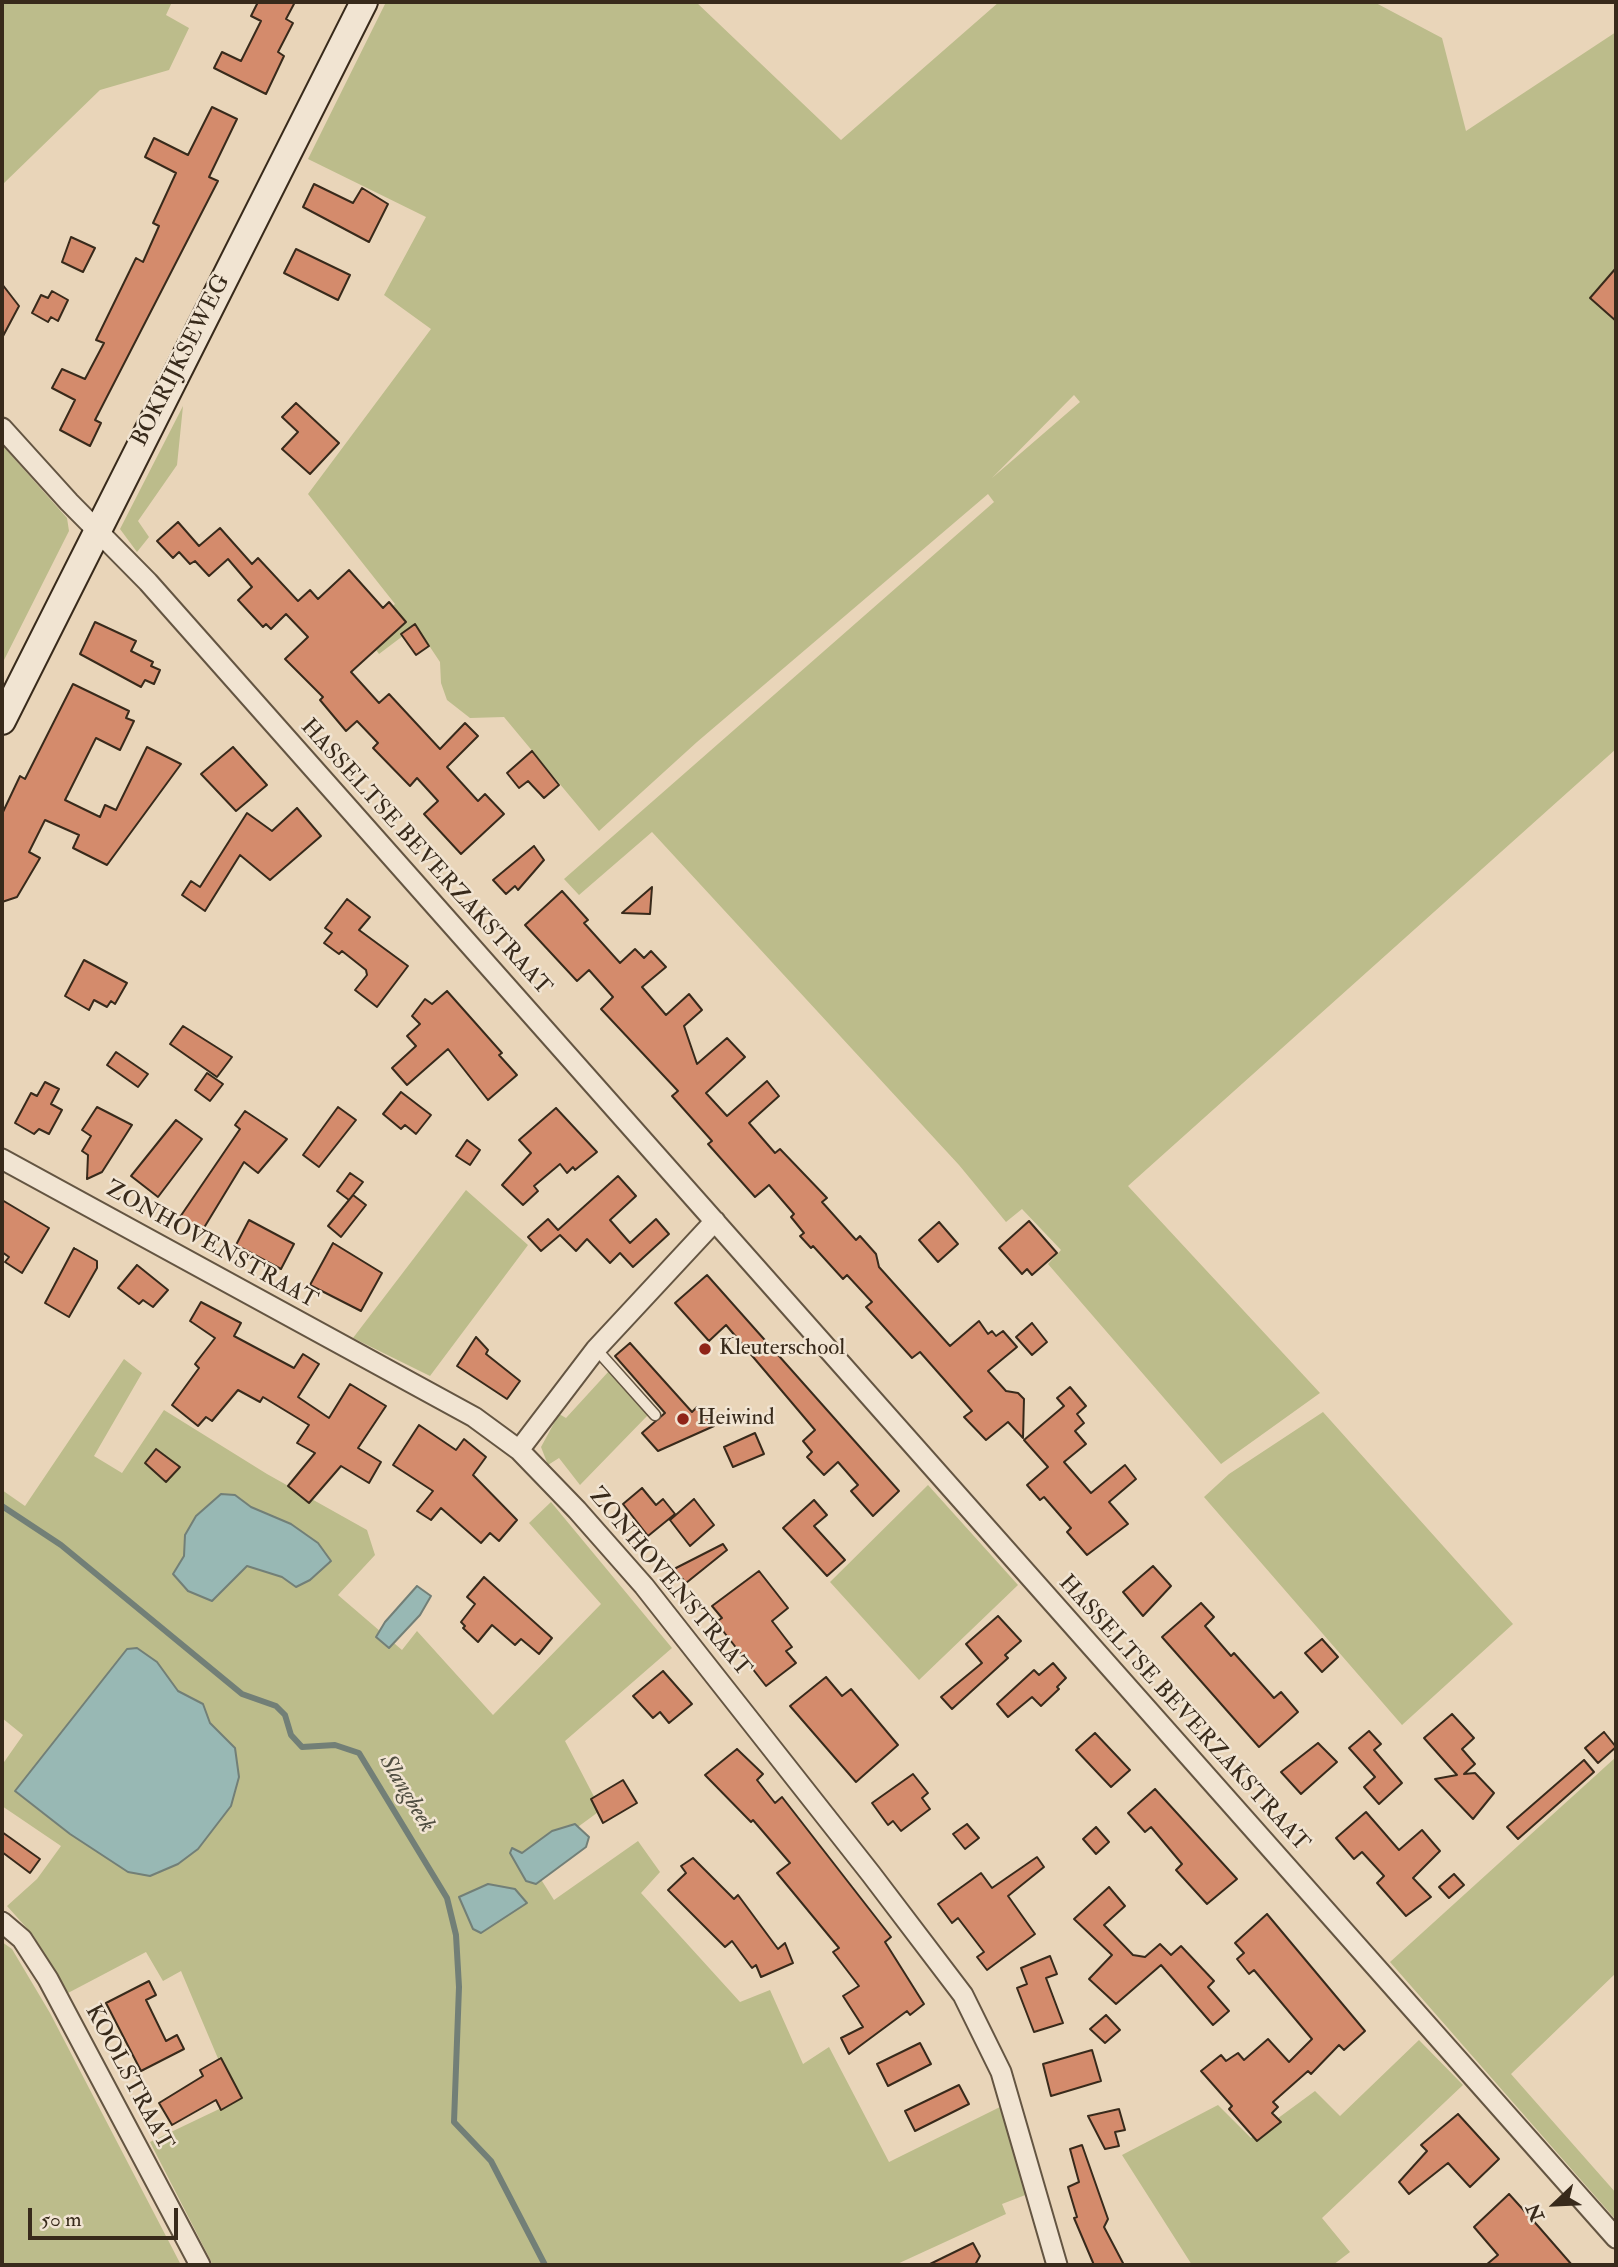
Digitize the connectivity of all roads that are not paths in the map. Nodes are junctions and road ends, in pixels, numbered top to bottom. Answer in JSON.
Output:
{"nodes":[{"id":1,"x":364,"y":2,"type":"edge"},
{"id":2,"x":2,"y":428,"type":"edge"},
{"id":3,"x":97,"y":528,"type":"junction"},
{"id":4,"x":2,"y":721,"type":"edge"},
{"id":5,"x":2,"y":1159,"type":"edge"},
{"id":6,"x":715,"y":1221,"type":"junction"},
{"id":7,"x":596,"y":1349,"type":"junction"},
{"id":8,"x":655,"y":1415,"type":"dead end"},
{"id":9,"x":519,"y":1450,"type":"junction"},
{"id":10,"x":2,"y":1922,"type":"edge"},
{"id":11,"x":1616,"y":2238,"type":"edge"},
{"id":12,"x":200,"y":2265,"type":"edge"},
{"id":13,"x":1057,"y":2265,"type":"edge"}],
"edges":[{"from":1,"to":3,"type":"street","name":"BOKRIJKSEWEG"},
{"from":2,"to":3,"type":"street","name":"HASSELTSE BEVERZAKSTRAAT"},
{"from":3,"to":4,"type":"street","name":"BOKRIJKSEWEG"},
{"from":3,"to":6,"type":"street","name":"HASSELTSE BEVERZAKSTRAAT"},
{"from":5,"to":9,"type":"street","name":"ZONHOVENSTRAAT"},
{"from":6,"to":7,"type":"street"},
{"from":6,"to":11,"type":"street","name":"HASSELTSE BEVERZAKSTRAAT"},
{"from":7,"to":8,"type":"lane"},
{"from":7,"to":9,"type":"street"},
{"from":9,"to":13,"type":"street","name":"ZONHOVENSTRAAT"},
{"from":10,"to":12,"type":"street","name":"KOOLSTRAAT"}]}
